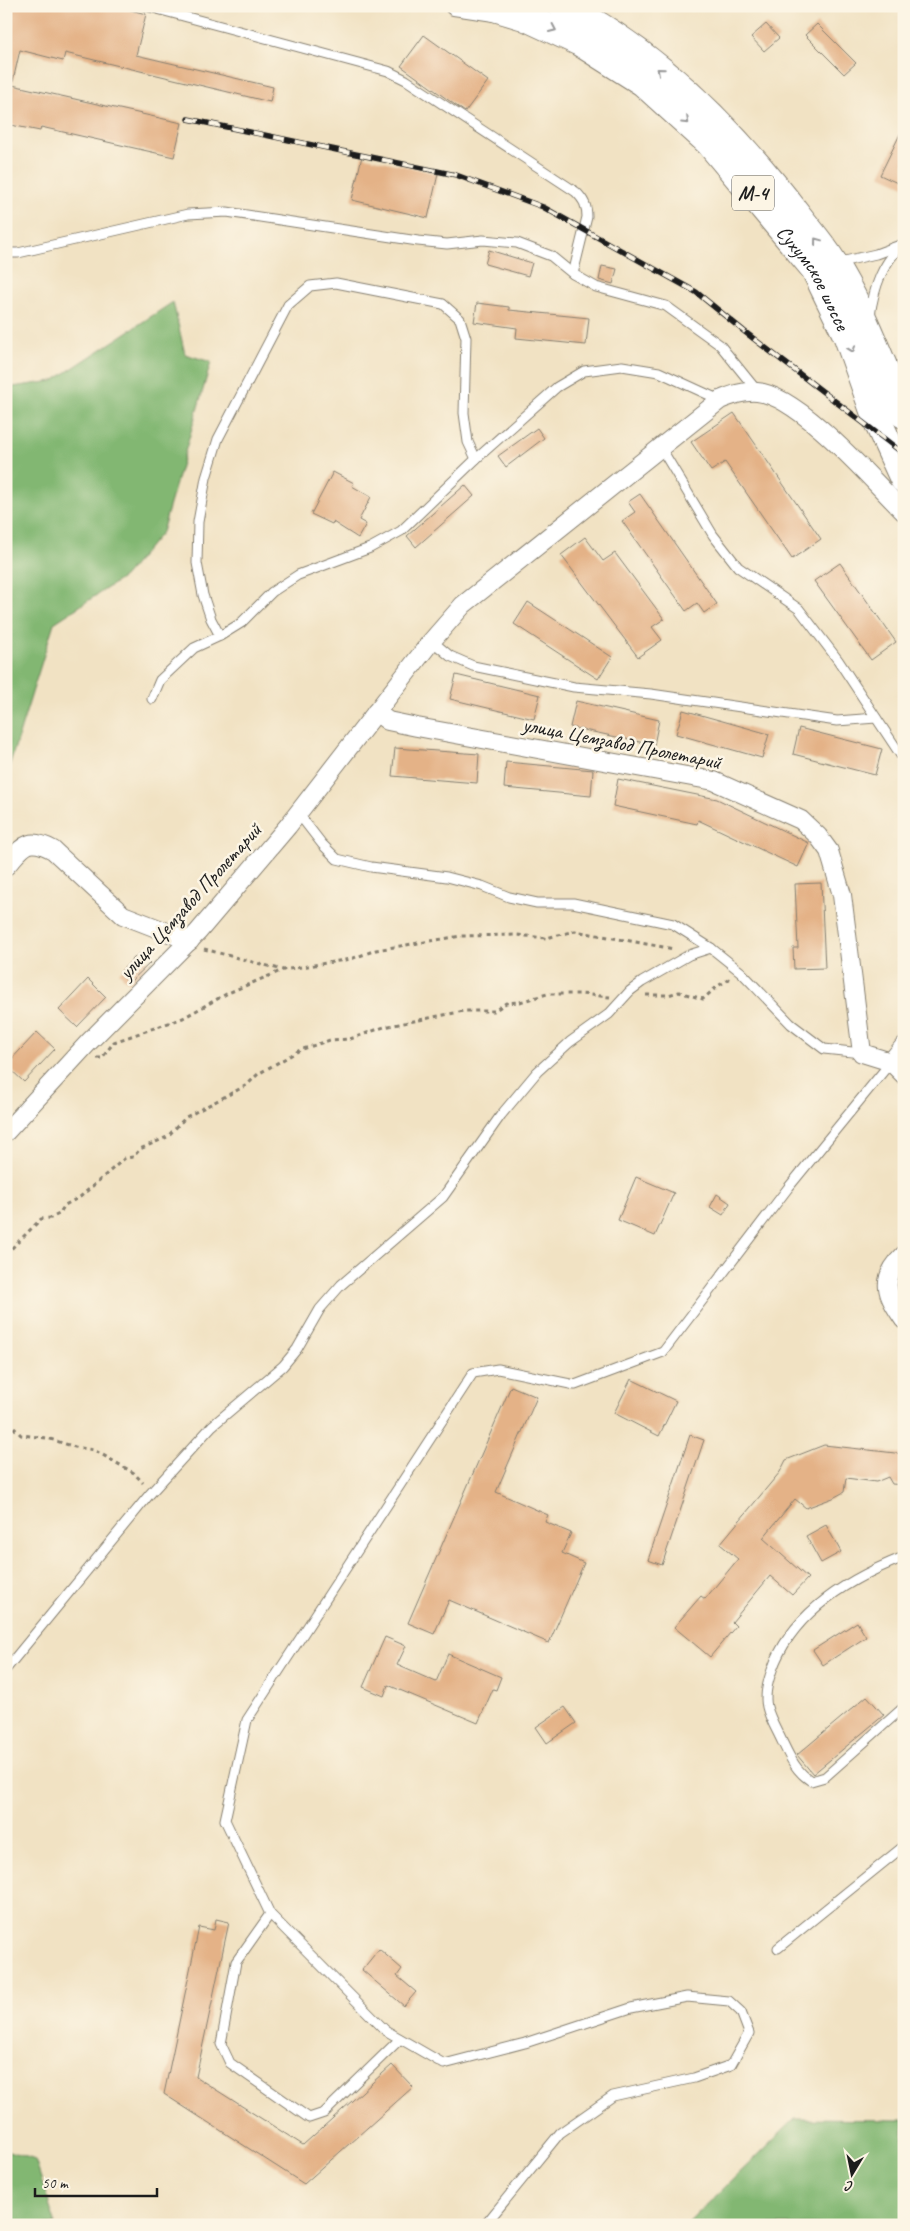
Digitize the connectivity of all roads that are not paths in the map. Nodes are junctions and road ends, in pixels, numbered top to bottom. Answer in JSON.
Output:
{"nodes":[{"id":1,"x":146,"y":6,"type":"edge"},
{"id":2,"x":454,"y":6,"type":"edge"},
{"id":3,"x":491,"y":6,"type":"edge"},
{"id":4,"x":563,"y":6,"type":"edge"},
{"id":5,"x":524,"y":16,"type":"junction"},
{"id":6,"x":903,"y":243,"type":"edge"},
{"id":7,"x":6,"y":253,"type":"edge"},
{"id":8,"x":833,"y":263,"type":"junction"},
{"id":9,"x":573,"y":274,"type":"junction"},
{"id":10,"x":868,"y":328,"type":"junction"},
{"id":11,"x":758,"y":392,"type":"junction"},
{"id":12,"x":897,"y":392,"type":"edge"},
{"id":13,"x":720,"y":400,"type":"junction"},
{"id":14,"x":904,"y":414,"type":"edge"},
{"id":15,"x":661,"y":448,"type":"junction"},
{"id":16,"x":476,"y":459,"type":"junction"},
{"id":17,"x":904,"y":479,"type":"edge"},
{"id":18,"x":904,"y":512,"type":"edge"},
{"id":19,"x":220,"y":636,"type":"junction"},
{"id":20,"x":432,"y":641,"type":"junction"},
{"id":21,"x":152,"y":699,"type":"dead end"},
{"id":22,"x":376,"y":712,"type":"junction"},
{"id":23,"x":876,"y":718,"type":"junction"},
{"id":24,"x":904,"y":760,"type":"edge"},
{"id":25,"x":298,"y":813,"type":"junction"},
{"id":26,"x":6,"y":866,"type":"edge"},
{"id":27,"x":189,"y":942,"type":"junction"},
{"id":28,"x":711,"y":948,"type":"junction"},
{"id":29,"x":904,"y":1046,"type":"edge"},
{"id":30,"x":862,"y":1053,"type":"junction"},
{"id":31,"x":891,"y":1062,"type":"junction"},
{"id":32,"x":904,"y":1075,"type":"edge"},
{"id":33,"x":6,"y":1132,"type":"edge"},
{"id":34,"x":899,"y":1260,"type":"edge"},
{"id":35,"x":904,"y":1320,"type":"edge"},
{"id":36,"x":904,"y":1557,"type":"edge"},
{"id":37,"x":6,"y":1669,"type":"edge"},
{"id":38,"x":904,"y":1707,"type":"edge"},
{"id":39,"x":904,"y":1846,"type":"edge"},
{"id":40,"x":270,"y":1914,"type":"junction"},
{"id":41,"x":778,"y":1948,"type":"dead end"},
{"id":42,"x":400,"y":2039,"type":"junction"},
{"id":43,"x":485,"y":2225,"type":"edge"}],
"edges":[{"from":1,"to":9,"type":"lane"},
{"from":2,"to":5,"type":"street"},
{"from":3,"to":5,"type":"highway","name":"Сухумское шоссе","number":"М-4"},
{"from":8,"to":4,"type":"highway","name":"Сухумское шоссе","number":"М-4","one_way":true},
{"from":5,"to":17,"type":"highway","name":"Сухумское шоссе","number":"М-4","one_way":true},
{"from":6,"to":8,"type":"lane"},
{"from":6,"to":10,"type":"lane"},
{"from":7,"to":9,"type":"lane"},
{"from":8,"to":10,"type":"highway","name":"Сухумское шоссе","number":"М-4"},
{"from":9,"to":11,"type":"lane"},
{"from":10,"to":12,"type":"highway","name":"Сухумское шоссе","number":"М-4"},
{"from":11,"to":13,"type":"street","name":"улица Цемзавод Пролетарий"},
{"from":11,"to":18,"type":"street"},
{"from":12,"to":14,"type":"highway","name":"Сухумское шоссе","number":"М-4"},
{"from":13,"to":15,"type":"street","name":"улица Цемзавод Пролетарий"},
{"from":13,"to":16,"type":"lane"},
{"from":15,"to":20,"type":"street","name":"улица Цемзавод Пролетарий"},
{"from":15,"to":23,"type":"lane"},
{"from":16,"to":19,"type":"lane"},
{"from":16,"to":19,"type":"lane"},
{"from":19,"to":21,"type":"lane"},
{"from":20,"to":22,"type":"street","name":"улица Цемзавод Пролетарий"},
{"from":20,"to":23,"type":"lane"},
{"from":22,"to":25,"type":"street","name":"улица Цемзавод Пролетарий"},
{"from":22,"to":30,"type":"street","name":"улица Цемзавод Пролетарий"},
{"from":23,"to":24,"type":"lane"},
{"from":25,"to":27,"type":"street","name":"улица Цемзавод Пролетарий"},
{"from":25,"to":28,"type":"lane"},
{"from":26,"to":27,"type":"street"},
{"from":27,"to":33,"type":"street","name":"улица Цемзавод Пролетарий"},
{"from":28,"to":30,"type":"lane"},
{"from":28,"to":37,"type":"lane"},
{"from":29,"to":31,"type":"street"},
{"from":30,"to":31,"type":"street"},
{"from":31,"to":32,"type":"street"},
{"from":31,"to":40,"type":"lane"},
{"from":34,"to":35,"type":"street"},
{"from":36,"to":38,"type":"lane"},
{"from":39,"to":41,"type":"lane"},
{"from":40,"to":42,"type":"lane"},
{"from":40,"to":42,"type":"lane"},
{"from":42,"to":43,"type":"lane"}]}
